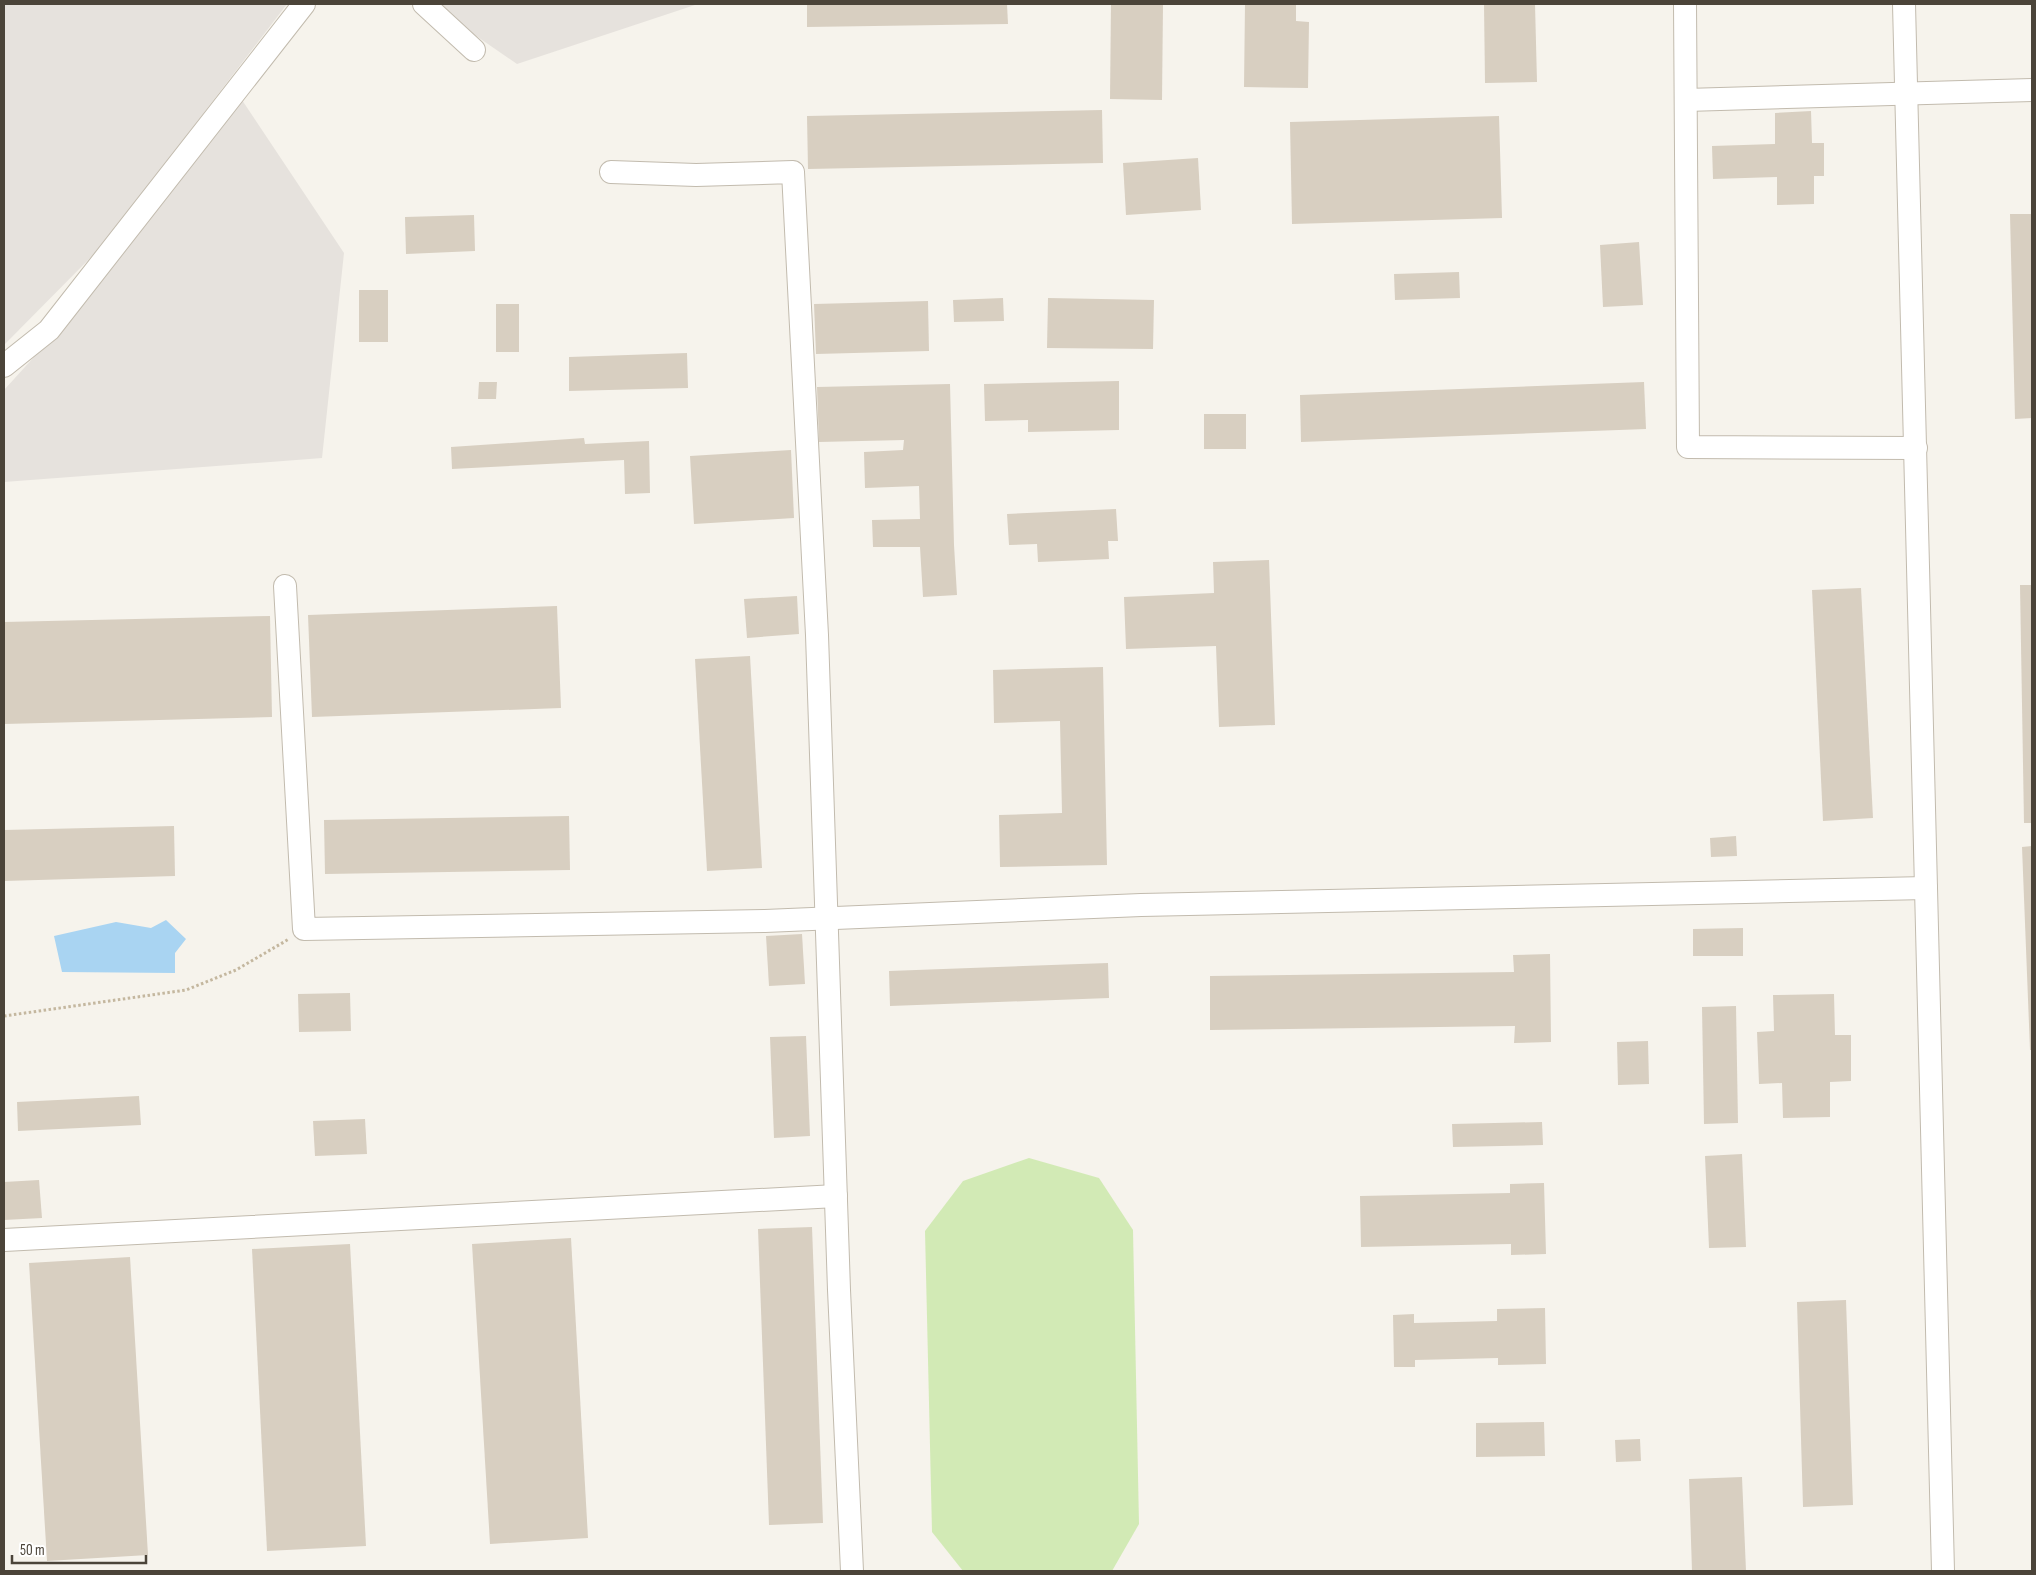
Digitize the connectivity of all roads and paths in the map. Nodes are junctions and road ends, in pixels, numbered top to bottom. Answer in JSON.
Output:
{"nodes":[{"id":1,"x":304,"y":4,"type":"edge"},
{"id":2,"x":424,"y":4,"type":"edge"},
{"id":3,"x":1685,"y":4,"type":"edge"},
{"id":4,"x":1904,"y":4,"type":"edge"},
{"id":5,"x":474,"y":50,"type":"dead end"},
{"id":6,"x":2032,"y":90,"type":"edge"},
{"id":7,"x":1907,"y":93,"type":"junction"},
{"id":8,"x":1686,"y":100,"type":"junction"},
{"id":9,"x":611,"y":172,"type":"dead end"},
{"id":10,"x":4,"y":366,"type":"edge"},
{"id":11,"x":1916,"y":448,"type":"junction"},
{"id":12,"x":285,"y":586,"type":"dead end"},
{"id":13,"x":1926,"y":888,"type":"junction"},
{"id":14,"x":827,"y":918,"type":"junction"},
{"id":15,"x":304,"y":929,"type":"junction"},
{"id":16,"x":4,"y":1016,"type":"edge"},
{"id":17,"x":836,"y":1196,"type":"junction"},
{"id":18,"x":4,"y":1240,"type":"edge"},
{"id":19,"x":852,"y":1571,"type":"edge"},
{"id":20,"x":1943,"y":1571,"type":"edge"}],
"edges":[{"from":1,"to":10,"type":"lane"},
{"from":2,"to":5,"type":"lane"},
{"from":3,"to":8,"type":"lane"},
{"from":4,"to":7,"type":"lane"},
{"from":6,"to":7,"type":"lane"},
{"from":7,"to":8,"type":"lane"},
{"from":7,"to":11,"type":"lane"},
{"from":8,"to":11,"type":"lane"},
{"from":9,"to":14,"type":"lane"},
{"from":11,"to":13,"type":"lane"},
{"from":12,"to":15,"type":"lane"},
{"from":13,"to":14,"type":"lane"},
{"from":13,"to":20,"type":"lane"},
{"from":14,"to":15,"type":"lane"},
{"from":14,"to":17,"type":"lane"},
{"from":15,"to":16,"type":"path"},
{"from":17,"to":18,"type":"lane"},
{"from":17,"to":19,"type":"lane"}]}
